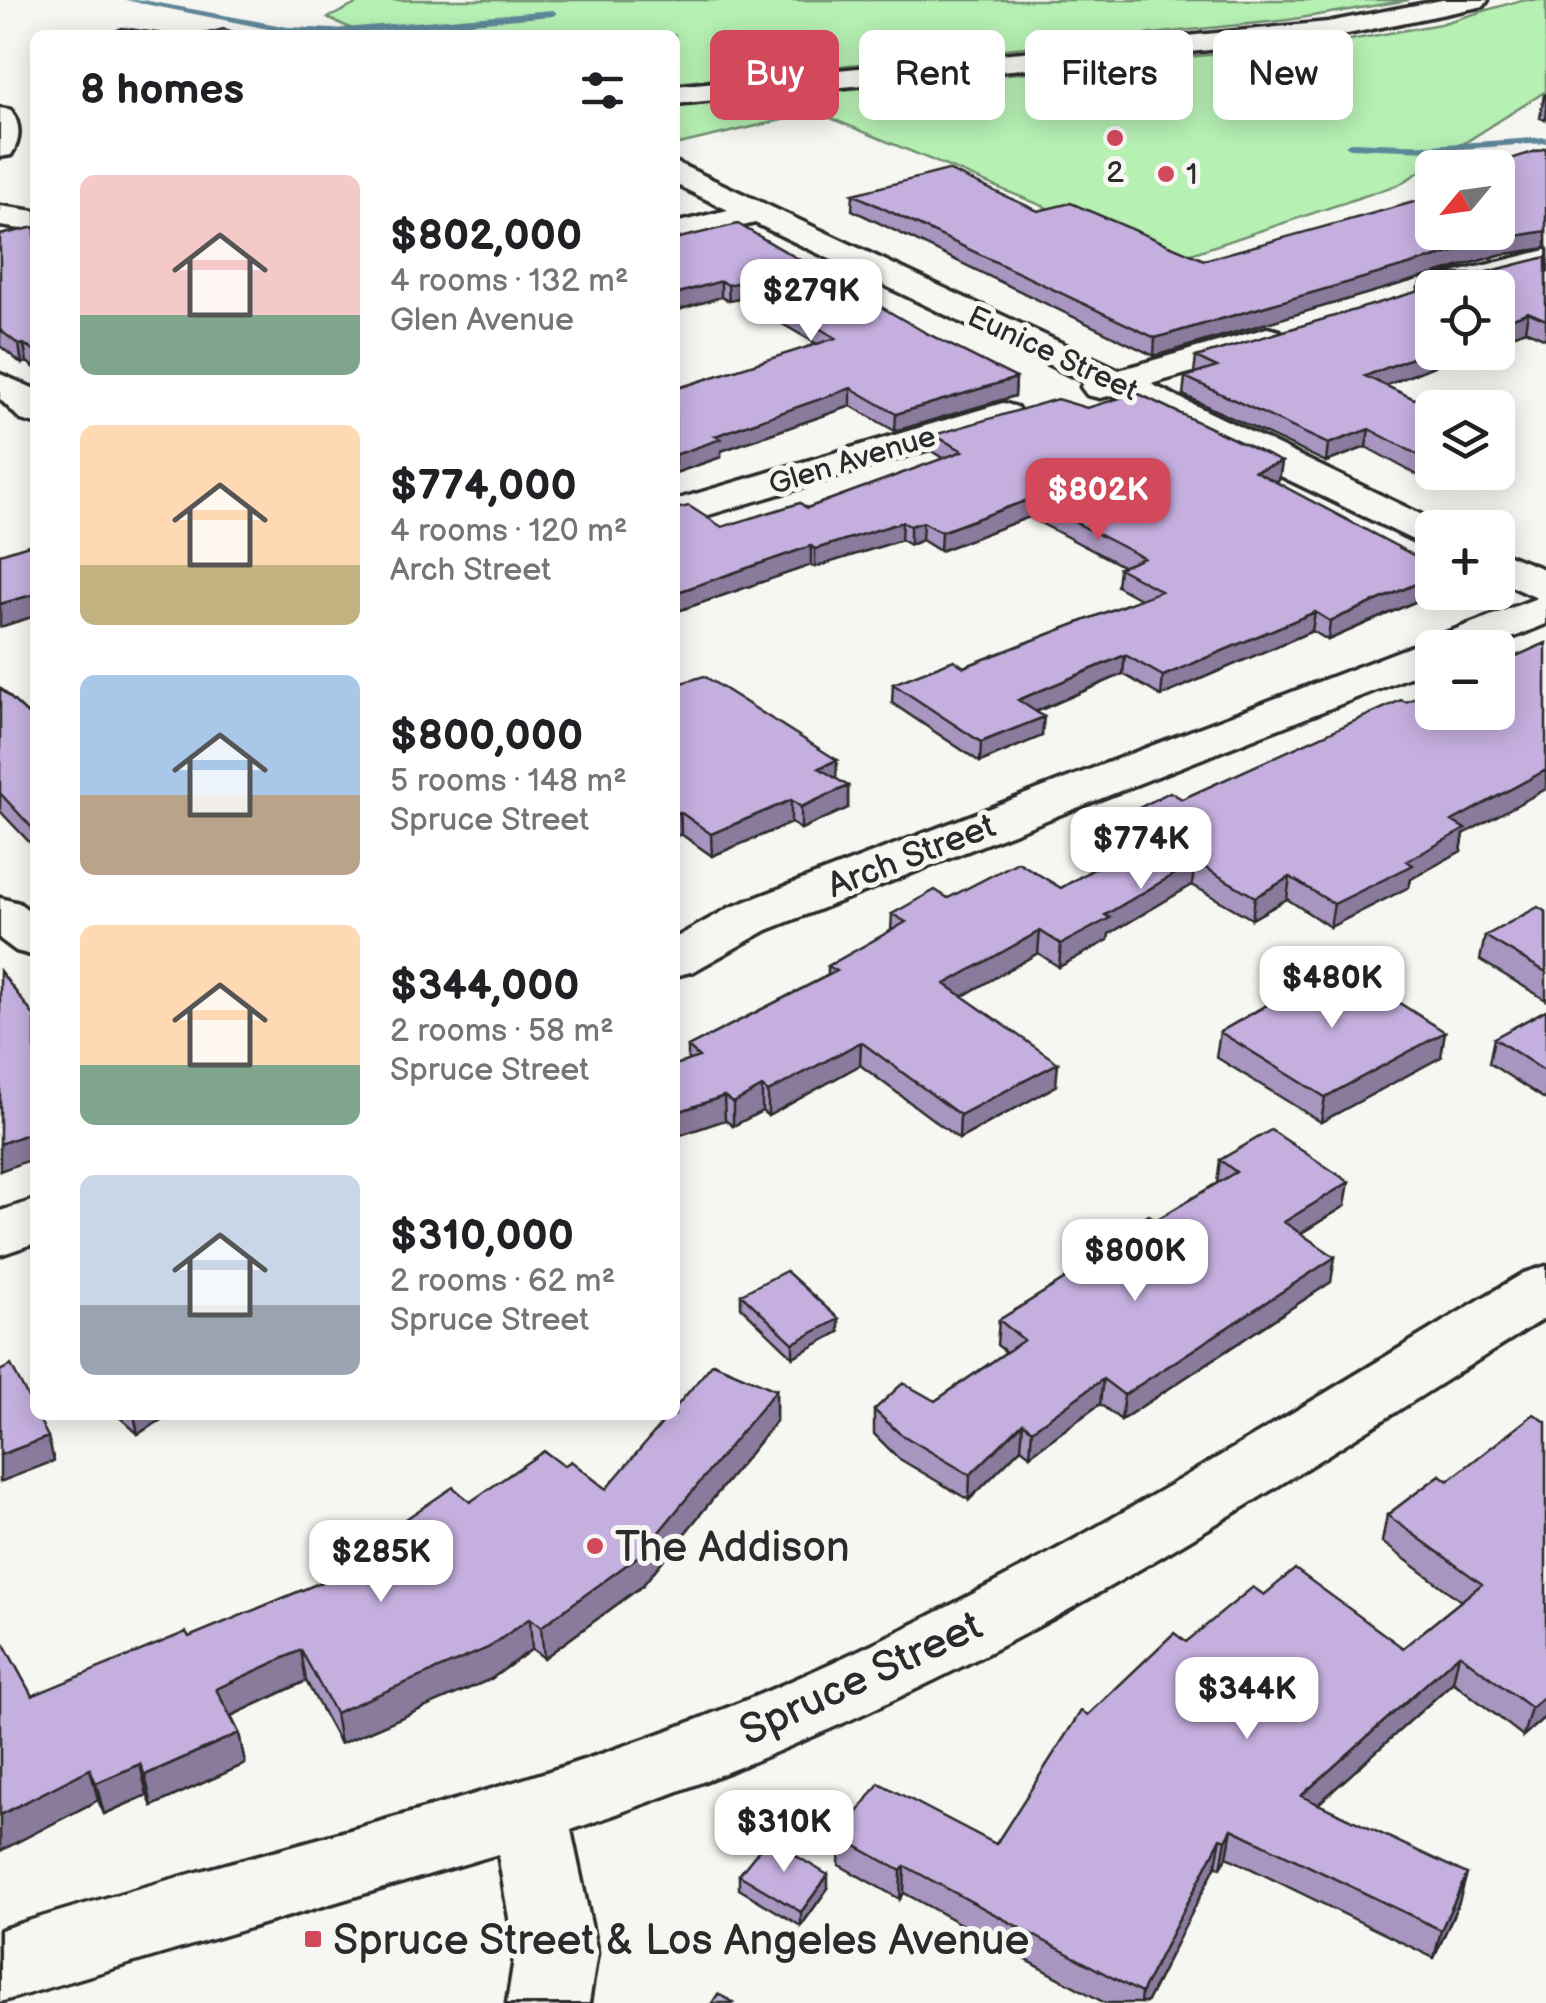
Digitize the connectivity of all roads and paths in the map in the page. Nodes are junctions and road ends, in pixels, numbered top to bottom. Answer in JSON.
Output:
{"nodes":[{"id":1,"x":1474,"y":0,"type":"edge"},
{"id":2,"x":680,"y":95,"type":"edge"},
{"id":3,"x":0,"y":117,"type":"edge"},
{"id":4,"x":0,"y":148,"type":"edge"},
{"id":5,"x":680,"y":174,"type":"edge"},
{"id":6,"x":758,"y":212,"type":"junction"},
{"id":7,"x":0,"y":216,"type":"edge"},
{"id":8,"x":30,"y":220,"type":"edge"},
{"id":9,"x":680,"y":232,"type":"edge"},
{"id":10,"x":1415,"y":294,"type":"edge"},
{"id":11,"x":1396,"y":300,"type":"edge"},
{"id":12,"x":1304,"y":328,"type":"edge"},
{"id":13,"x":1116,"y":384,"type":"junction"},
{"id":14,"x":680,"y":512,"type":"edge"},
{"id":15,"x":1415,"y":525,"type":"edge"},
{"id":16,"x":1515,"y":572,"type":"edge"},
{"id":17,"x":1546,"y":586,"type":"edge"},
{"id":18,"x":1546,"y":609,"type":"edge"},
{"id":19,"x":1492,"y":630,"type":"edge"},
{"id":20,"x":1415,"y":659,"type":"edge"},
{"id":21,"x":0,"y":914,"type":"edge"},
{"id":22,"x":30,"y":936,"type":"edge"},
{"id":23,"x":684,"y":941,"type":"edge"},
{"id":24,"x":30,"y":1222,"type":"edge"},
{"id":25,"x":0,"y":1234,"type":"edge"},
{"id":26,"x":1546,"y":1288,"type":"edge"},
{"id":27,"x":528,"y":1811,"type":"junction"},
{"id":28,"x":0,"y":1966,"type":"edge"},
{"id":29,"x":548,"y":2003,"type":"edge"}],
"edges":[{"from":1,"to":2,"type":"street"},
{"from":3,"to":4,"type":"street"},
{"from":5,"to":6,"type":"street","name":"Eunice Street"},
{"from":6,"to":9,"type":"street"},
{"from":6,"to":13,"type":"street","name":"Eunice Street"},
{"from":7,"to":8,"type":"street"},
{"from":10,"to":11,"type":"street"},
{"from":12,"to":13,"type":"street","name":"Glen Avenue"},
{"from":13,"to":14,"type":"street","name":"Glen Avenue"},
{"from":13,"to":15,"type":"street","name":"Eunice Street"},
{"from":16,"to":17,"type":"street"},
{"from":18,"to":19,"type":"street"},
{"from":20,"to":23,"type":"street","name":"Arch Street"},
{"from":21,"to":22,"type":"street"},
{"from":24,"to":25,"type":"street"},
{"from":26,"to":27,"type":"street","name":"Spruce Street"},
{"from":27,"to":28,"type":"street","name":"Spruce Street"},
{"from":27,"to":29,"type":"street"}]}
